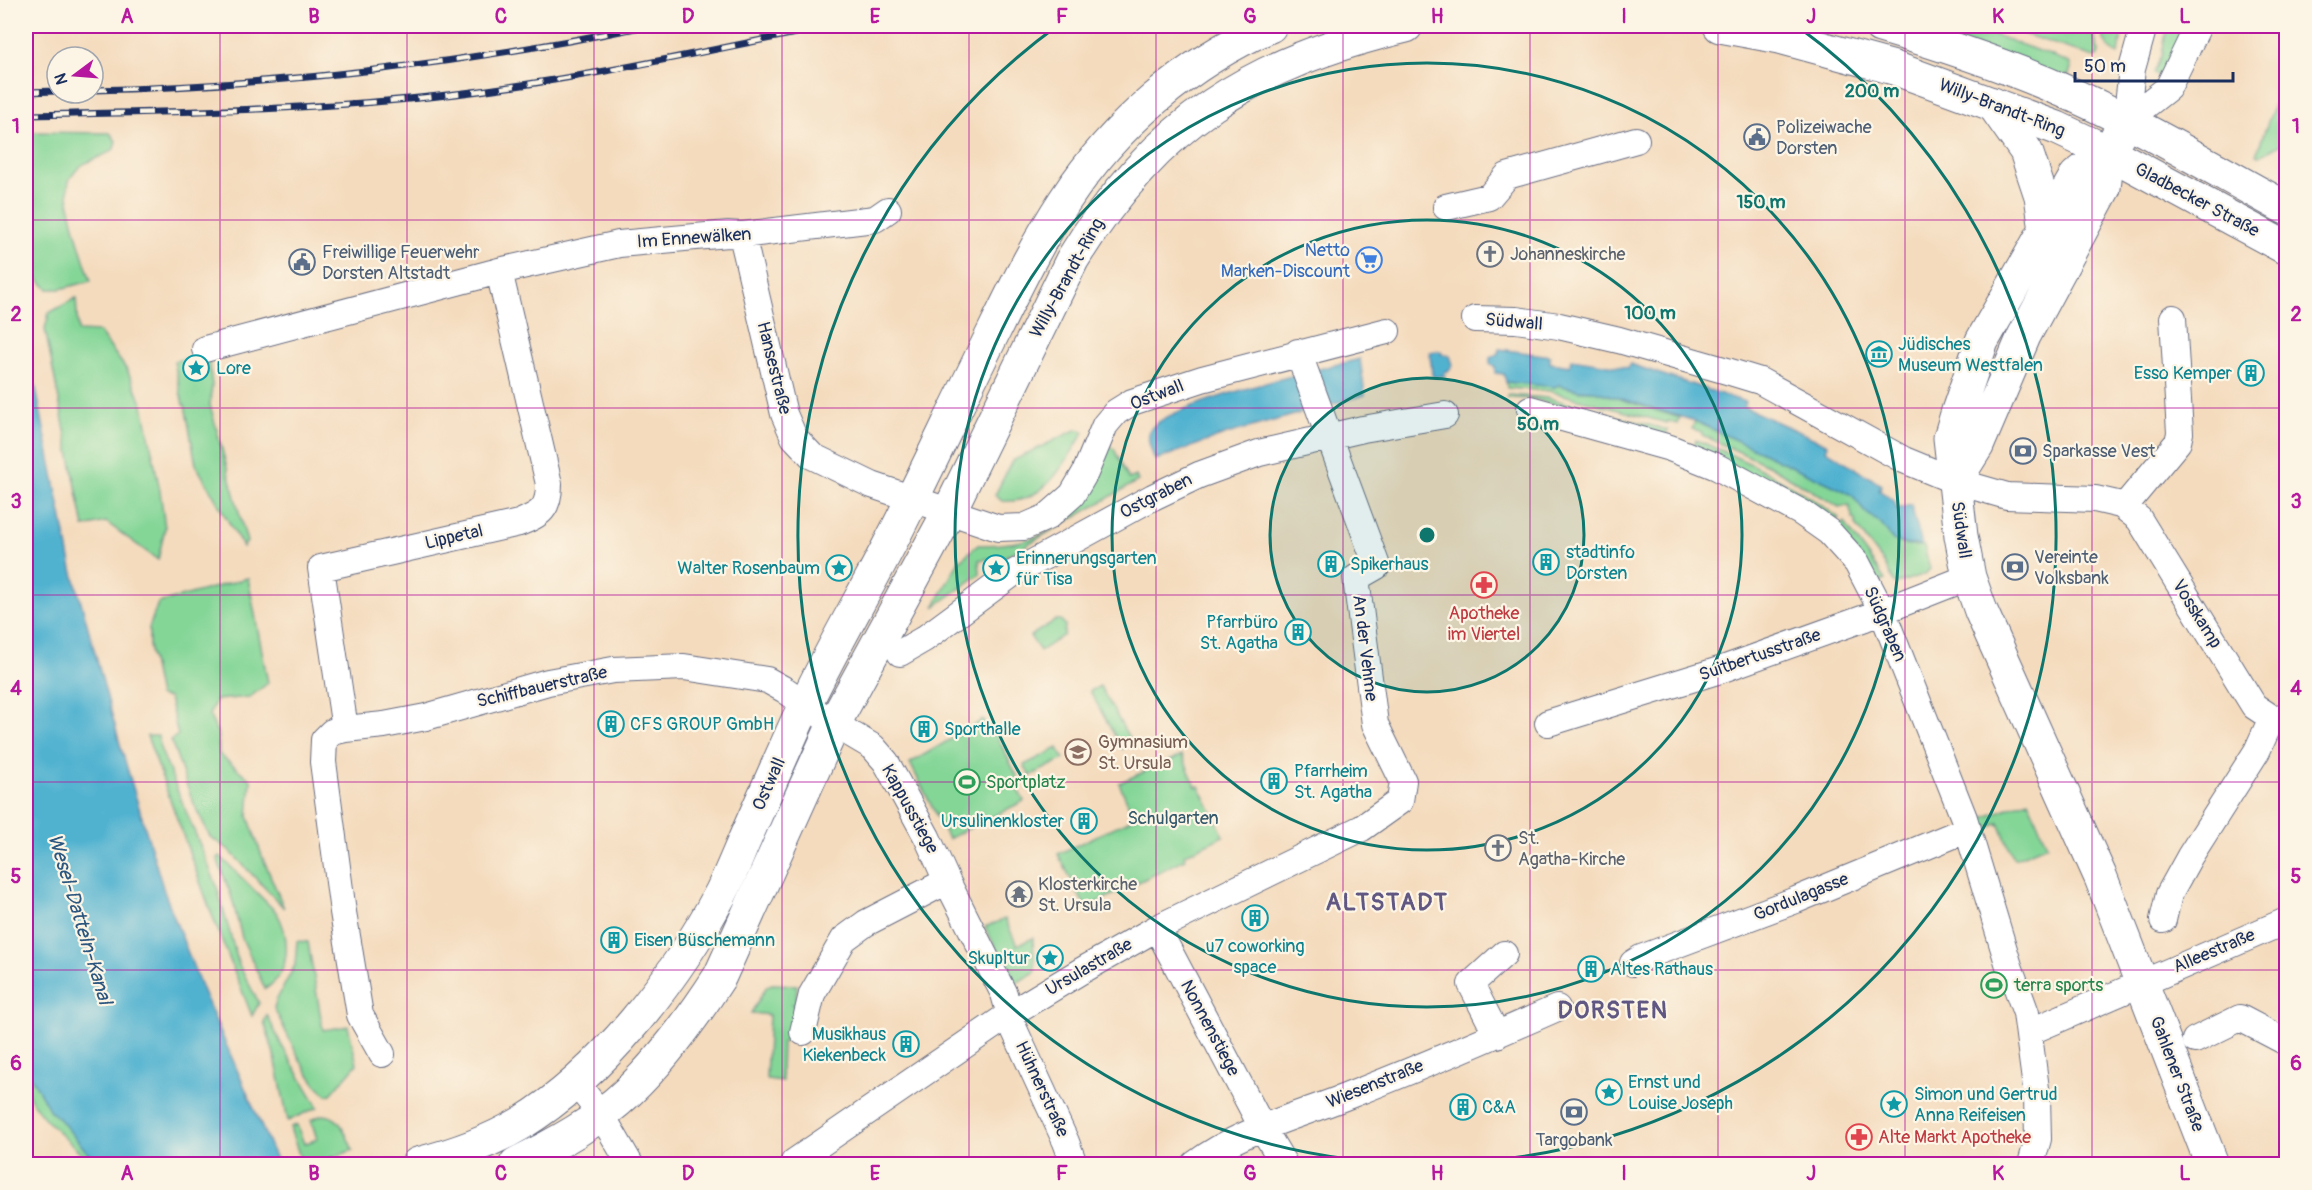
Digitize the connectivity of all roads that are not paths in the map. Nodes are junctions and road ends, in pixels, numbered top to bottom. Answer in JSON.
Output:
{"nodes":[{"id":1,"x":1270,"y":26,"type":"edge"},
{"id":2,"x":1406,"y":26,"type":"edge"},
{"id":3,"x":1720,"y":26,"type":"edge"},
{"id":4,"x":1880,"y":26,"type":"edge"},
{"id":5,"x":2144,"y":26,"type":"edge"},
{"id":6,"x":2198,"y":26,"type":"edge"},
{"id":7,"x":1368,"y":28,"type":"edge"},
{"id":8,"x":1993,"y":104,"type":"junction"},
{"id":9,"x":2126,"y":121,"type":"junction"},
{"id":10,"x":1636,"y":140,"type":"dead end"},
{"id":11,"x":2108,"y":152,"type":"junction"},
{"id":12,"x":1446,"y":207,"type":"dead end"},
{"id":13,"x":2286,"y":208,"type":"edge"},
{"id":14,"x":888,"y":210,"type":"dead end"},
{"id":15,"x":2046,"y":230,"type":"junction"},
{"id":16,"x":742,"y":235,"type":"junction"},
{"id":17,"x":2286,"y":248,"type":"edge"},
{"id":18,"x":499,"y":271,"type":"junction"},
{"id":19,"x":2173,"y":318,"type":"dead end"},
{"id":20,"x":1475,"y":319,"type":"dead end"},
{"id":21,"x":1387,"y":331,"type":"dead end"},
{"id":22,"x":205,"y":349,"type":"dead end"},
{"id":23,"x":1300,"y":358,"type":"junction"},
{"id":24,"x":1530,"y":410,"type":"dead end"},
{"id":25,"x":1445,"y":415,"type":"dead end"},
{"id":26,"x":1326,"y":429,"type":"junction"},
{"id":27,"x":1954,"y":481,"type":"junction"},
{"id":28,"x":913,"y":498,"type":"junction"},
{"id":29,"x":2124,"y":507,"type":"junction"},
{"id":30,"x":950,"y":510,"type":"junction"},
{"id":31,"x":1969,"y":578,"type":"junction"},
{"id":32,"x":1882,"y":611,"type":"junction"},
{"id":33,"x":900,"y":653,"type":"dead end"},
{"id":34,"x":805,"y":705,"type":"junction"},
{"id":35,"x":2279,"y":718,"type":"edge"},
{"id":36,"x":1548,"y":723,"type":"dead end"},
{"id":37,"x":834,"y":724,"type":"junction"},
{"id":38,"x":345,"y":729,"type":"junction"},
{"id":39,"x":1400,"y":801,"type":"joint"},
{"id":40,"x":1968,"y":829,"type":"junction"},
{"id":41,"x":947,"y":881,"type":"junction"},
{"id":42,"x":2163,"y":920,"type":"dead end"},
{"id":43,"x":2286,"y":921,"type":"edge"},
{"id":44,"x":1157,"y":928,"type":"junction"},
{"id":45,"x":1504,"y":954,"type":"dead end"},
{"id":46,"x":1633,"y":963,"type":"dead end"},
{"id":47,"x":2141,"y":983,"type":"junction"},
{"id":48,"x":1557,"y":1008,"type":"dead end"},
{"id":49,"x":1010,"y":1014,"type":"junction"},
{"id":50,"x":803,"y":1032,"type":"dead end"},
{"id":51,"x":2029,"y":1032,"type":"junction"},
{"id":52,"x":1497,"y":1035,"type":"junction"},
{"id":53,"x":2195,"y":1040,"type":"dead end"},
{"id":54,"x":2286,"y":1042,"type":"edge"},
{"id":55,"x":382,"y":1054,"type":"dead end"},
{"id":56,"x":574,"y":1082,"type":"junction"},
{"id":57,"x":601,"y":1114,"type":"junction"},
{"id":58,"x":1262,"y":1127,"type":"junction"},
{"id":59,"x":794,"y":1162,"type":"dead end"},
{"id":60,"x":417,"y":1164,"type":"edge"},
{"id":61,"x":516,"y":1164,"type":"edge"},
{"id":62,"x":630,"y":1164,"type":"edge"},
{"id":63,"x":1074,"y":1164,"type":"edge"},
{"id":64,"x":1195,"y":1164,"type":"edge"},
{"id":65,"x":1284,"y":1164,"type":"edge"},
{"id":66,"x":2031,"y":1164,"type":"edge"},
{"id":67,"x":2212,"y":1164,"type":"edge"}],
"edges":[{"from":1,"to":28,"type":"main road"},
{"from":2,"to":7,"type":"main road","name":"Willy-Brandt-Ring"},
{"from":3,"to":8,"type":"main road","name":"Willy-Brandt-Ring"},
{"from":4,"to":9,"type":"main road","name":"Willy-Brandt-Ring"},
{"from":5,"to":9,"type":"street"},
{"from":6,"to":9,"type":"street"},
{"from":7,"to":30,"type":"main road","name":"Willy-Brandt-Ring"},
{"from":8,"to":11,"type":"main road","name":"Willy-Brandt-Ring"},
{"from":8,"to":15,"type":"main road"},
{"from":9,"to":11,"type":"main road"},
{"from":9,"to":13,"type":"main road","name":"Gladbecker Straße"},
{"from":10,"to":12,"type":"street"},
{"from":11,"to":15,"type":"main road"},
{"from":11,"to":17,"type":"main road","name":"Gladbecker Straße"},
{"from":11,"to":27,"type":"main road"},
{"from":14,"to":16,"type":"street","name":"Im Ennewälken"},
{"from":15,"to":27,"type":"main road"},
{"from":16,"to":18,"type":"street","name":"Im Ennewälken"},
{"from":16,"to":28,"type":"street","name":"Hansestraße"},
{"from":18,"to":22,"type":"street"},
{"from":18,"to":38,"type":"street","name":"Lippetal"},
{"from":19,"to":29,"type":"street"},
{"from":20,"to":27,"type":"street","name":"Südwall"},
{"from":21,"to":23,"type":"street","name":"Ostwall"},
{"from":23,"to":26,"type":"street"},
{"from":23,"to":30,"type":"street","name":"Ostwall"},
{"from":24,"to":32,"type":"street","name":"Südgraben"},
{"from":25,"to":26,"type":"street","name":"Ostgraben"},
{"from":26,"to":33,"type":"street","name":"Ostgraben"},
{"from":26,"to":39,"type":"street","name":"An der Vehme"},
{"from":27,"to":29,"type":"street"},
{"from":27,"to":31,"type":"main road","name":"Südwall"},
{"from":28,"to":30,"type":"street","name":"Ostwall"},
{"from":28,"to":34,"type":"main road","name":"Ostwall"},
{"from":29,"to":35,"type":"street","name":"Vosskamp"},
{"from":30,"to":37,"type":"main road","name":"Ostwall"},
{"from":31,"to":32,"type":"street","name":"Suitbertusstraße"},
{"from":31,"to":47,"type":"main road","name":"Südwall"},
{"from":32,"to":36,"type":"street","name":"Suitbertusstraße"},
{"from":32,"to":40,"type":"street","name":"Südgraben"},
{"from":34,"to":37,"type":"street","name":"Kappusstiege"},
{"from":34,"to":38,"type":"street","name":"Schiffbauerstraße"},
{"from":34,"to":56,"type":"main road","name":"Ostwall"},
{"from":35,"to":42,"type":"street","name":"Vosskamp"},
{"from":37,"to":41,"type":"street","name":"Kappusstiege"},
{"from":37,"to":57,"type":"main road","name":"Ostwall"},
{"from":38,"to":55,"type":"street"},
{"from":39,"to":44,"type":"street","name":"Ursulastraße"},
{"from":40,"to":46,"type":"street","name":"Gordulagasse"},
{"from":40,"to":51,"type":"street","name":"Südgraben"},
{"from":41,"to":49,"type":"street","name":"Kappusstiege"},
{"from":41,"to":50,"type":"street"},
{"from":43,"to":47,"type":"street","name":"Alleestraße"},
{"from":44,"to":49,"type":"street","name":"Ursulastraße"},
{"from":44,"to":58,"type":"street","name":"Nonnenstiege"},
{"from":45,"to":52,"type":"street"},
{"from":47,"to":51,"type":"street","name":"Alleestraße"},
{"from":47,"to":67,"type":"main road","name":"Gahlener Straße"},
{"from":48,"to":52,"type":"street","name":"Wiesenstraße"},
{"from":49,"to":59,"type":"street","name":"Ursulastraße"},
{"from":49,"to":63,"type":"street","name":"Hühnerstraße"},
{"from":51,"to":66,"type":"street","name":"Südgraben"},
{"from":52,"to":58,"type":"street","name":"Wiesenstraße"},
{"from":53,"to":54,"type":"street"},
{"from":56,"to":57,"type":"street"},
{"from":56,"to":60,"type":"main road","name":"Ostwall"},
{"from":57,"to":61,"type":"main road","name":"Ostwall"},
{"from":57,"to":62,"type":"street"},
{"from":58,"to":64,"type":"street","name":"Wiesenstraße"},
{"from":58,"to":65,"type":"street","name":"Nonnenstiege"}]}
